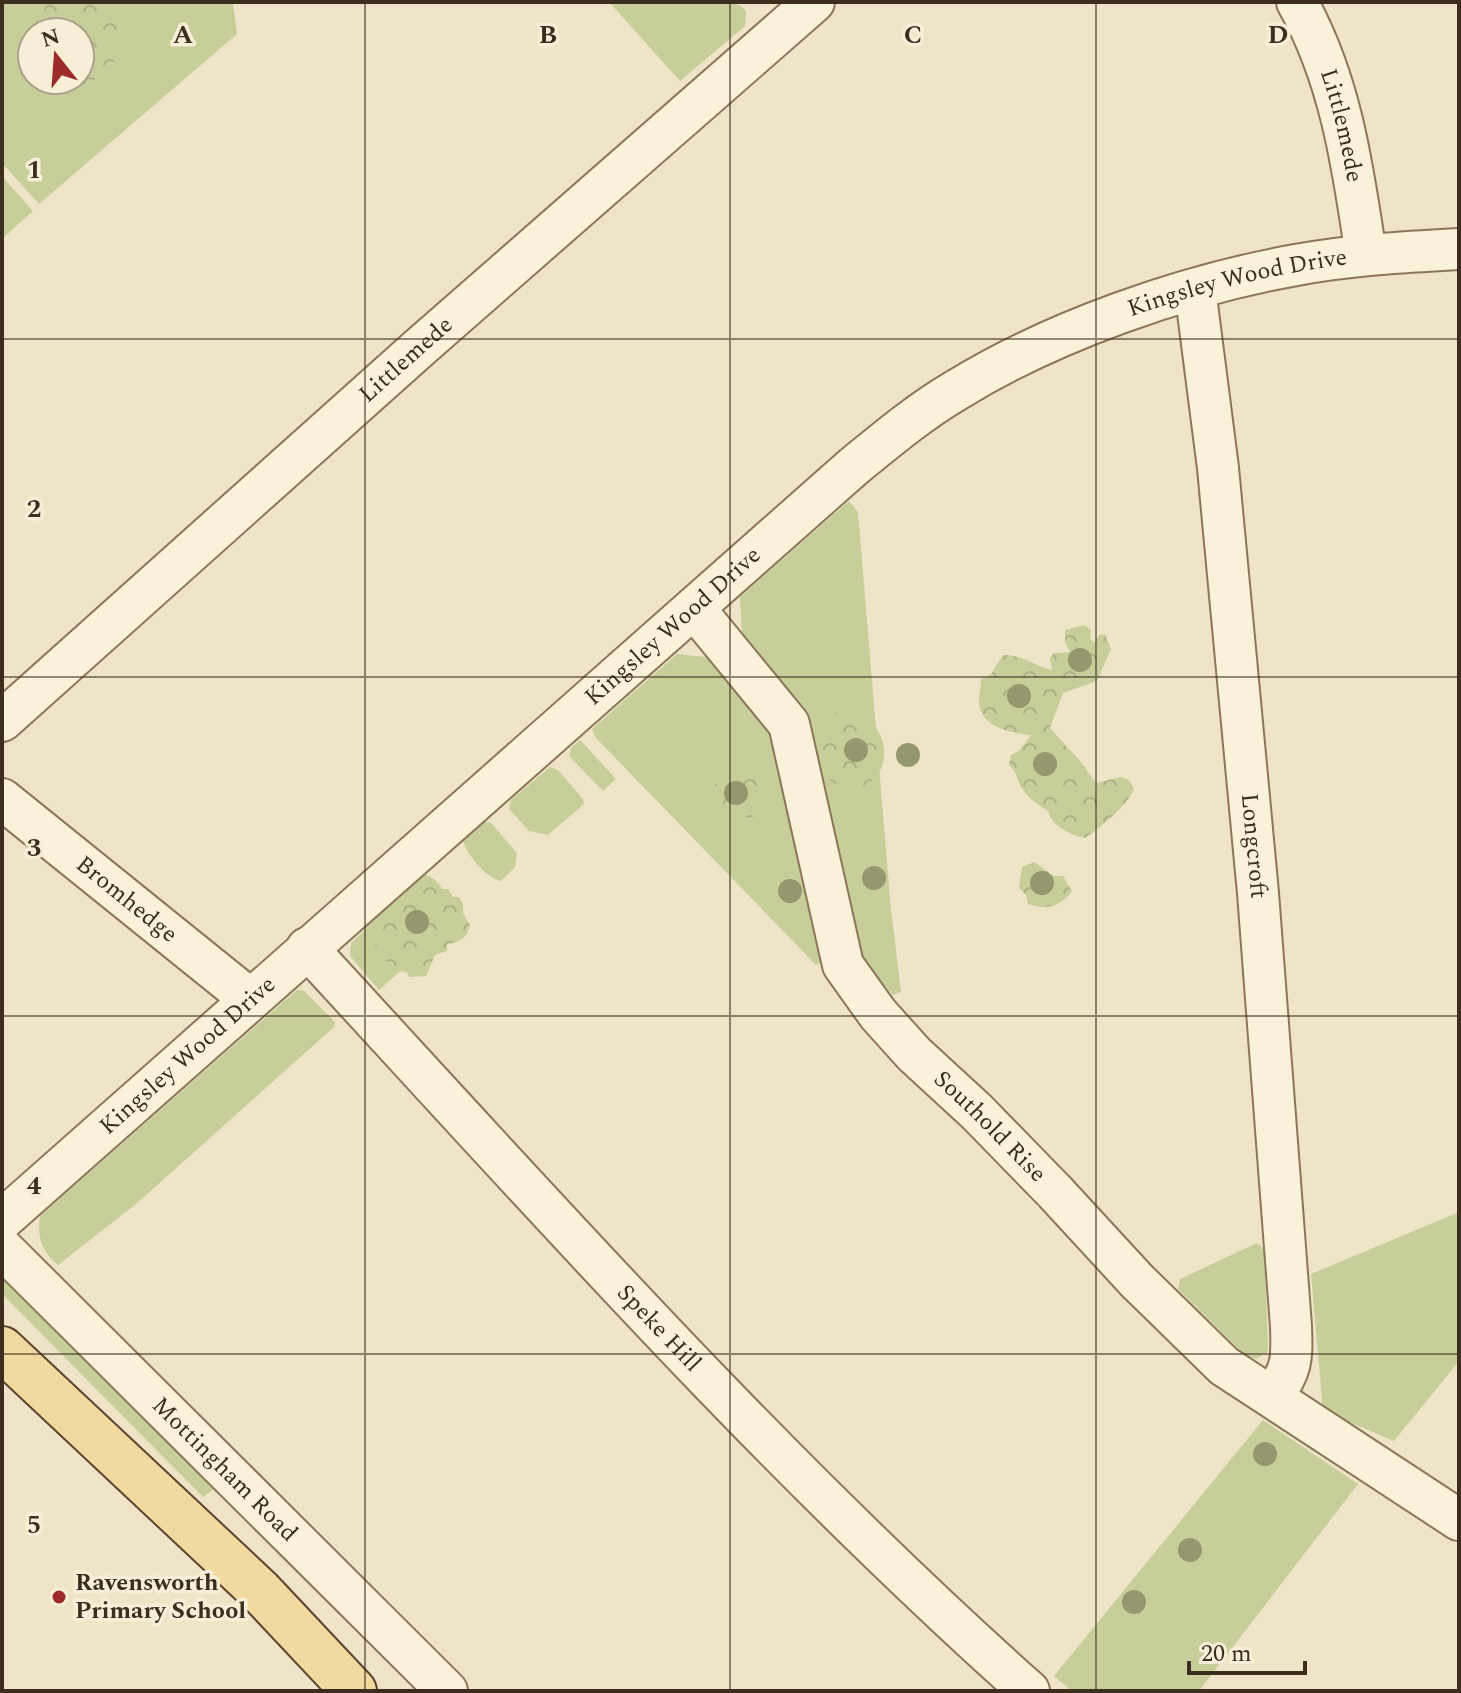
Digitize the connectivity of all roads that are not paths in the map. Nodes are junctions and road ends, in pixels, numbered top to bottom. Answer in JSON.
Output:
{"nodes":[{"id":1,"x":1297,"y":2,"type":"edge"},
{"id":2,"x":810,"y":3,"type":"edge"},
{"id":3,"x":1459,"y":249,"type":"edge"},
{"id":4,"x":1366,"y":255,"type":"junction"},
{"id":5,"x":1195,"y":289,"type":"junction"},
{"id":6,"x":694,"y":608,"type":"junction"},
{"id":7,"x":2,"y":721,"type":"edge"},
{"id":8,"x":2,"y":799,"type":"edge"},
{"id":9,"x":307,"y":948,"type":"junction"},
{"id":10,"x":250,"y":999,"type":"junction"},
{"id":11,"x":2,"y":1220,"type":"edge"},
{"id":12,"x":2,"y":1248,"type":"edge"},
{"id":13,"x":2,"y":1349,"type":"edge"},
{"id":14,"x":1272,"y":1396,"type":"junction"},
{"id":15,"x":1459,"y":1520,"type":"edge"},
{"id":16,"x":354,"y":1691,"type":"edge"},
{"id":17,"x":447,"y":1691,"type":"edge"},
{"id":18,"x":1029,"y":1691,"type":"edge"}],
"edges":[{"from":1,"to":4,"type":"street","name":"Littlemede"},
{"from":2,"to":7,"type":"street","name":"Littlemede"},
{"from":3,"to":4,"type":"street","name":"Kingsley Wood Drive"},
{"from":4,"to":5,"type":"street","name":"Kingsley Wood Drive"},
{"from":5,"to":6,"type":"street","name":"Kingsley Wood Drive"},
{"from":5,"to":14,"type":"street","name":"Longcroft"},
{"from":6,"to":9,"type":"street","name":"Kingsley Wood Drive"},
{"from":6,"to":14,"type":"street","name":"Southold Rise"},
{"from":8,"to":10,"type":"street","name":"Bromhedge"},
{"from":9,"to":10,"type":"street","name":"Kingsley Wood Drive"},
{"from":9,"to":18,"type":"street","name":"Speke Hill"},
{"from":10,"to":11,"type":"street","name":"Kingsley Wood Drive"},
{"from":12,"to":17,"type":"street","name":"Mottingham Road"},
{"from":13,"to":16,"type":"main road"},
{"from":14,"to":15,"type":"street","name":"Southold Rise"}]}
